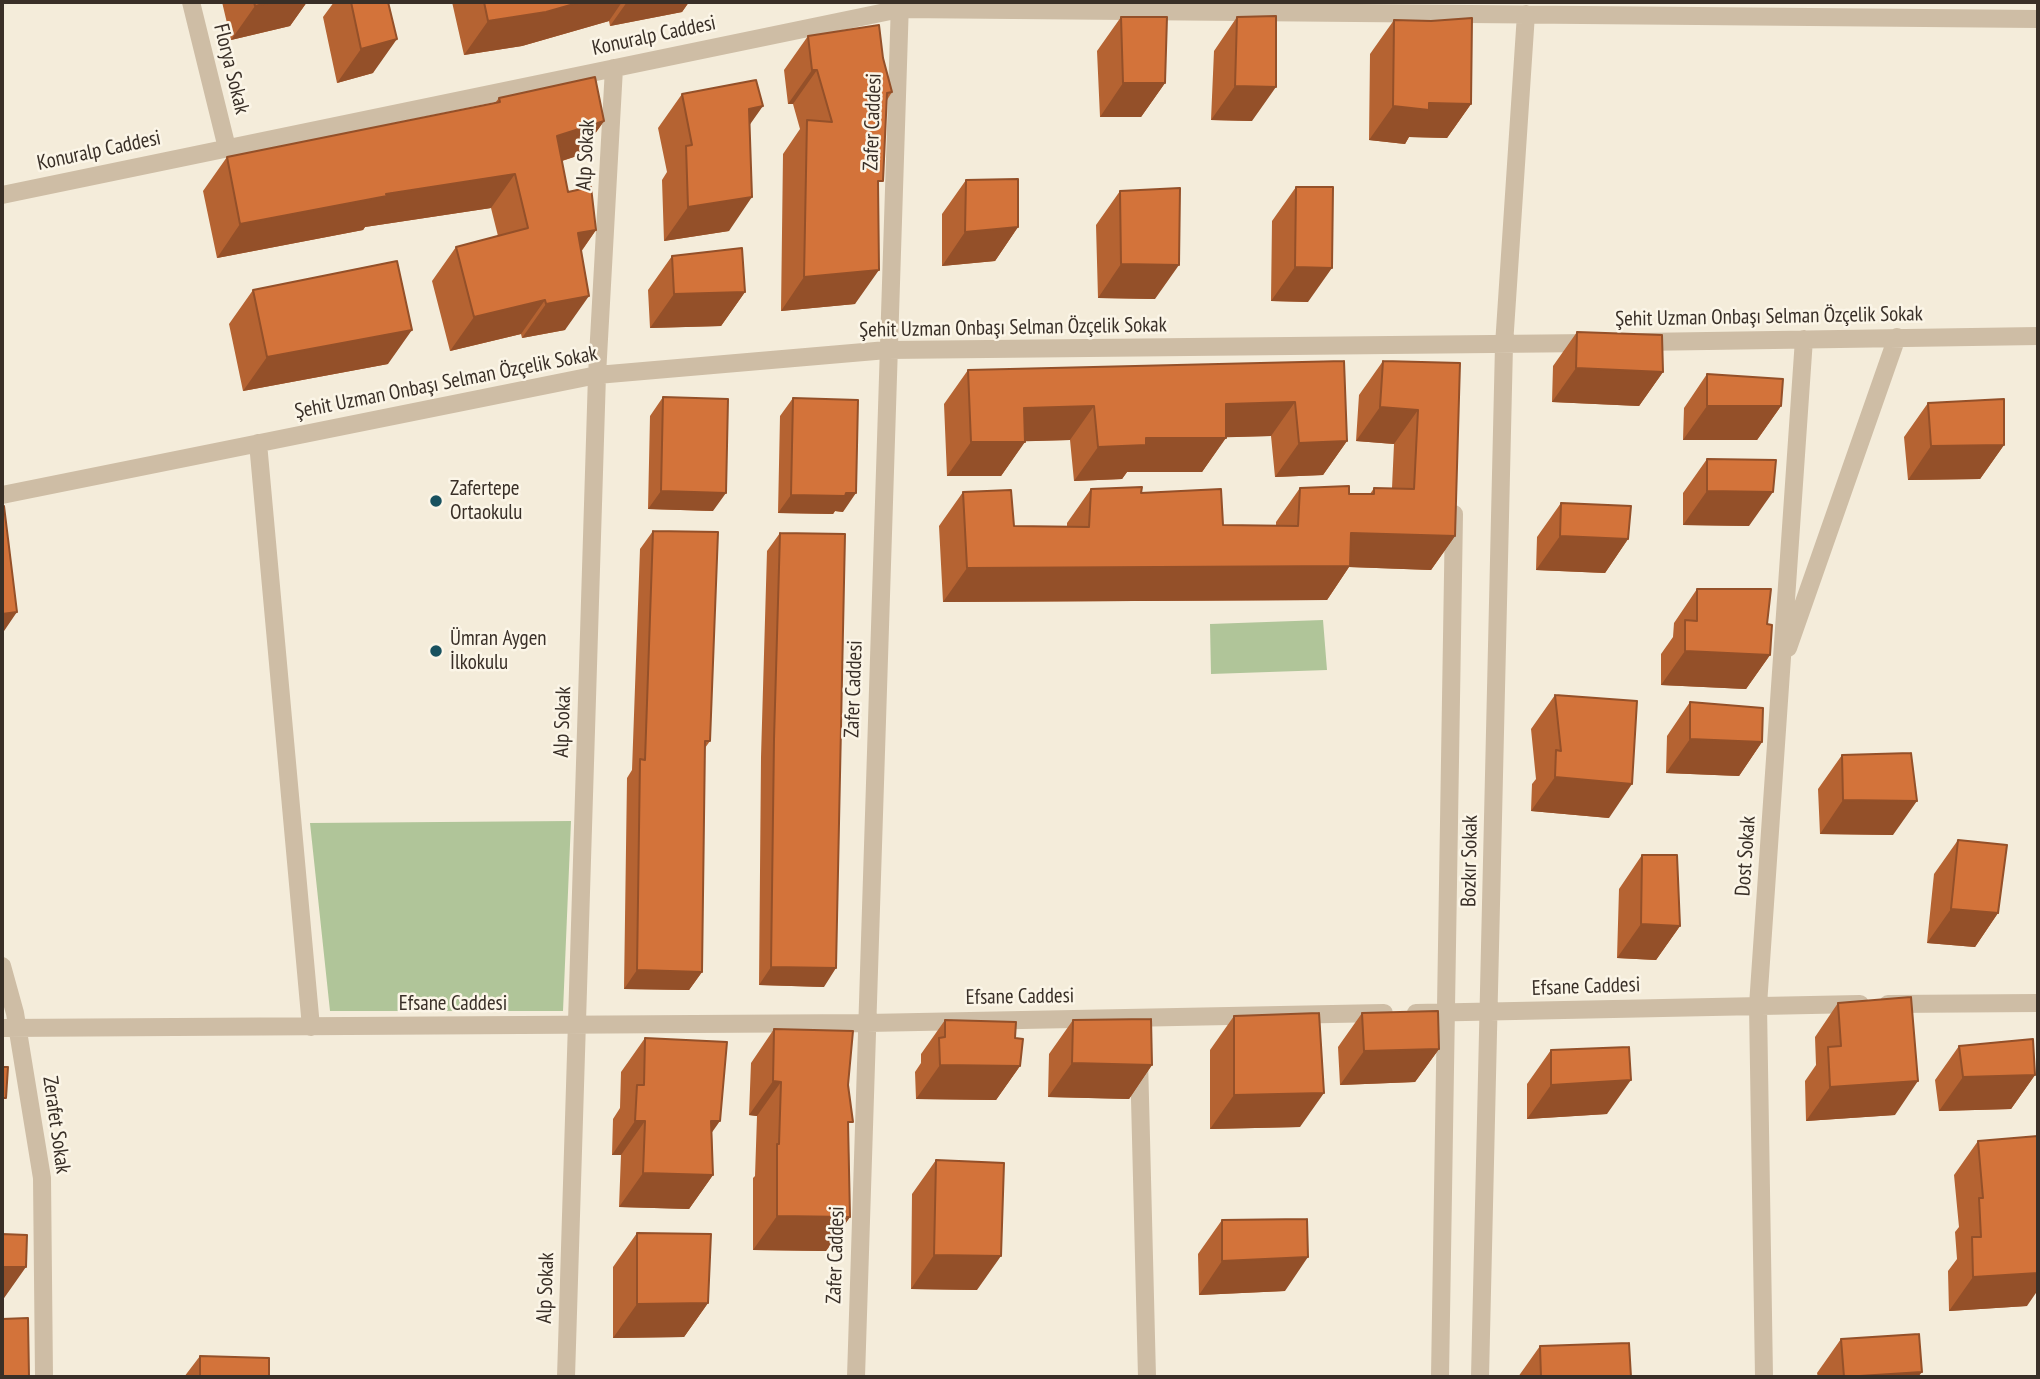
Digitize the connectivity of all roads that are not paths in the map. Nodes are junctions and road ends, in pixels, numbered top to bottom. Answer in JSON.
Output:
{"nodes":[{"id":1,"x":191,"y":2,"type":"edge"},
{"id":2,"x":900,"y":5,"type":"edge"},
{"id":3,"x":1526,"y":14,"type":"junction"},
{"id":4,"x":2038,"y":19,"type":"edge"},
{"id":5,"x":614,"y":68,"type":"junction"},
{"id":6,"x":227,"y":148,"type":"junction"},
{"id":7,"x":2,"y":195,"type":"edge"},
{"id":8,"x":2038,"y":336,"type":"edge"},
{"id":9,"x":1896,"y":337,"type":"junction"},
{"id":10,"x":1804,"y":339,"type":"junction"},
{"id":11,"x":1504,"y":345,"type":"junction"},
{"id":12,"x":887,"y":350,"type":"junction"},
{"id":13,"x":597,"y":375,"type":"junction"},
{"id":14,"x":258,"y":443,"type":"junction"},
{"id":15,"x":2,"y":495,"type":"edge"},
{"id":16,"x":1454,"y":499,"type":"edge"},
{"id":17,"x":1781,"y":669,"type":"junction"},
{"id":18,"x":2,"y":966,"type":"edge"},
{"id":19,"x":2038,"y":1003,"type":"edge"},
{"id":20,"x":1758,"y":1005,"type":"junction"},
{"id":21,"x":1444,"y":1012,"type":"junction"},
{"id":22,"x":1489,"y":1012,"type":"junction"},
{"id":23,"x":867,"y":1023,"type":"junction"},
{"id":24,"x":577,"y":1026,"type":"junction"},
{"id":25,"x":311,"y":1027,"type":"junction"},
{"id":26,"x":10,"y":1028,"type":"edge"},
{"id":27,"x":1138,"y":1031,"type":"junction"},
{"id":28,"x":44,"y":1377,"type":"edge"},
{"id":29,"x":566,"y":1377,"type":"edge"},
{"id":30,"x":856,"y":1377,"type":"edge"},
{"id":31,"x":1147,"y":1377,"type":"edge"},
{"id":32,"x":1440,"y":1377,"type":"edge"},
{"id":33,"x":1480,"y":1377,"type":"edge"},
{"id":34,"x":1764,"y":1377,"type":"edge"}],
"edges":[{"from":1,"to":6,"type":"street","name":"Florya Sokak"},
{"from":2,"to":3,"type":"street","name":"Konuralp Caddesi"},
{"from":2,"to":5,"type":"street","name":"Konuralp Caddesi"},
{"from":2,"to":12,"type":"street","name":"Zafer Caddesi"},
{"from":3,"to":4,"type":"street","name":"Konuralp Caddesi"},
{"from":3,"to":11,"type":"street","name":"Bozkır Sokak"},
{"from":5,"to":6,"type":"street","name":"Konuralp Caddesi"},
{"from":5,"to":13,"type":"street","name":"Alp Sokak"},
{"from":6,"to":7,"type":"street","name":"Konuralp Caddesi"},
{"from":8,"to":9,"type":"street","name":"Şehit Uzman Onbaşı Selman Özçelik Sokak"},
{"from":9,"to":10,"type":"street","name":"Şehit Uzman Onbaşı Selman Özçelik Sokak"},
{"from":9,"to":17,"type":"street"},
{"from":10,"to":11,"type":"street","name":"Şehit Uzman Onbaşı Selman Özçelik Sokak"},
{"from":10,"to":17,"type":"street","name":"Dost Sokak"},
{"from":11,"to":12,"type":"street","name":"Şehit Uzman Onbaşı Selman Özçelik Sokak"},
{"from":11,"to":22,"type":"street","name":"Bozkır Sokak"},
{"from":12,"to":13,"type":"street","name":"Şehit Uzman Onbaşı Selman Özçelik Sokak"},
{"from":12,"to":23,"type":"street","name":"Zafer Caddesi"},
{"from":13,"to":14,"type":"street","name":"Şehit Uzman Onbaşı Selman Özçelik Sokak"},
{"from":13,"to":24,"type":"street","name":"Alp Sokak"},
{"from":14,"to":15,"type":"street","name":"Şehit Uzman Onbaşı Selman Özçelik Sokak"},
{"from":14,"to":25,"type":"street"},
{"from":16,"to":21,"type":"street","name":"Bozkır Sokak"},
{"from":17,"to":20,"type":"street","name":"Dost Sokak"},
{"from":18,"to":26,"type":"street","name":"Zerafet Sokak"},
{"from":19,"to":20,"type":"street","name":"Efsane Caddesi"},
{"from":20,"to":22,"type":"street","name":"Efsane Caddesi"},
{"from":20,"to":34,"type":"street","name":"Dost Sokak"},
{"from":21,"to":22,"type":"street","name":"Efsane Caddesi"},
{"from":21,"to":27,"type":"street","name":"Efsane Caddesi"},
{"from":21,"to":32,"type":"street","name":"Bozkır Sokak"},
{"from":22,"to":33,"type":"street","name":"Bozkır Sokak"},
{"from":23,"to":24,"type":"street","name":"Efsane Caddesi"},
{"from":23,"to":27,"type":"street","name":"Efsane Caddesi"},
{"from":23,"to":30,"type":"street","name":"Zafer Caddesi"},
{"from":24,"to":25,"type":"street","name":"Efsane Caddesi"},
{"from":24,"to":29,"type":"street","name":"Alp Sokak"},
{"from":25,"to":26,"type":"street","name":"Efsane Caddesi"},
{"from":26,"to":28,"type":"street","name":"Zerafet Sokak"},
{"from":27,"to":31,"type":"street"}]}
